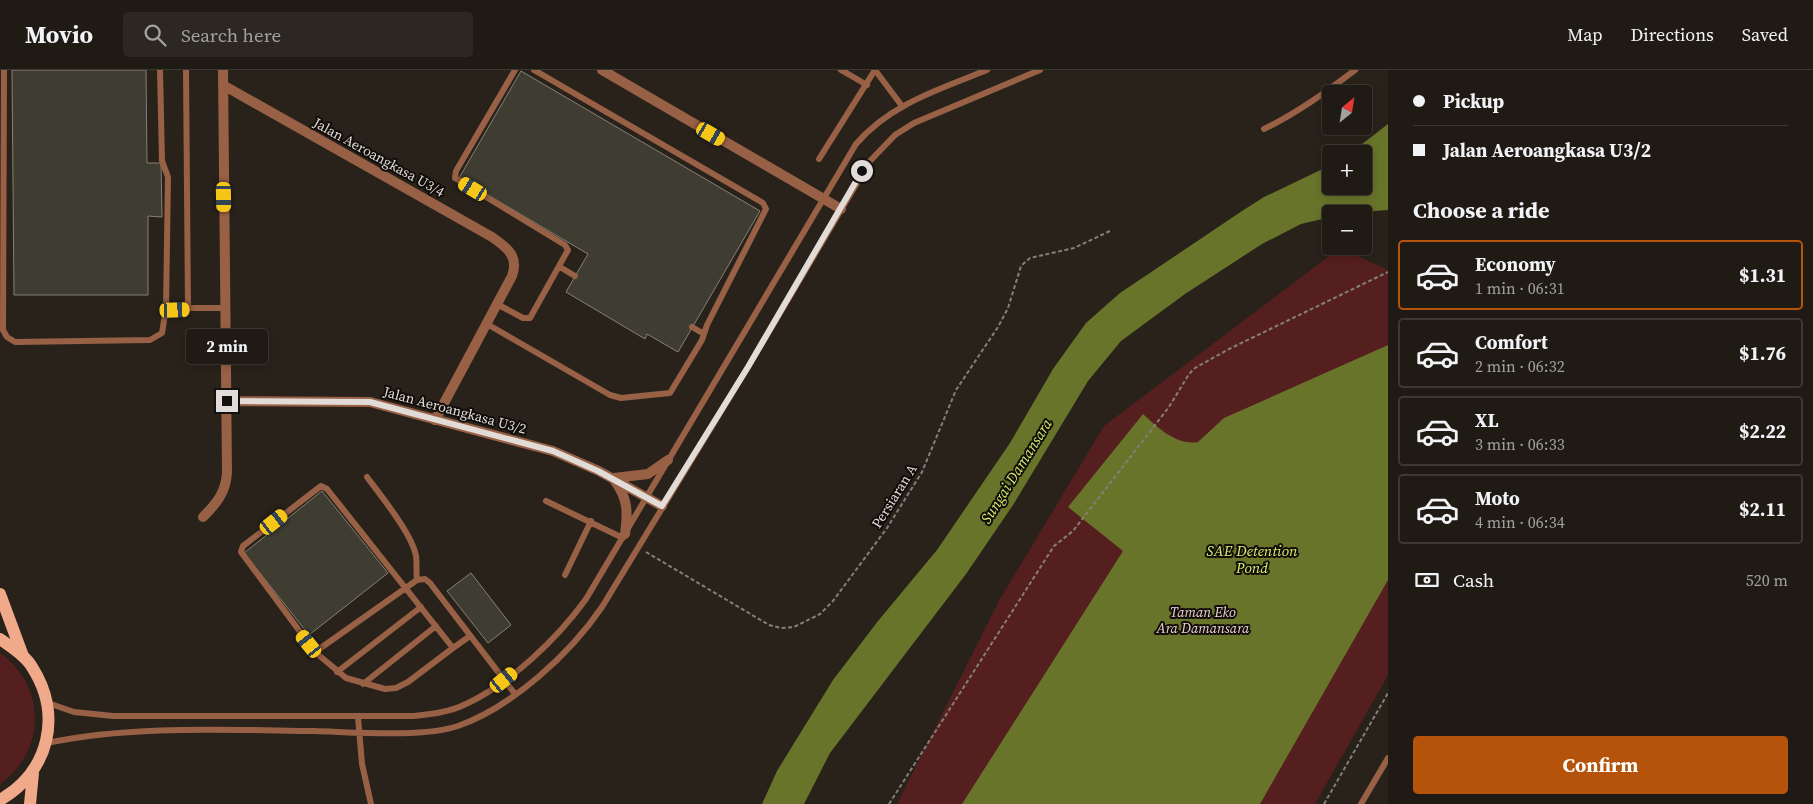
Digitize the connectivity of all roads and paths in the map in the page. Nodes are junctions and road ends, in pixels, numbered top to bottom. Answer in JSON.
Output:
{"nodes":[{"id":1,"x":4,"y":70,"type":"edge"},
{"id":2,"x":160,"y":70,"type":"edge"},
{"id":3,"x":186,"y":70,"type":"edge"},
{"id":4,"x":223,"y":70,"type":"edge"},
{"id":5,"x":516,"y":70,"type":"edge"},
{"id":6,"x":534,"y":70,"type":"edge"},
{"id":7,"x":602,"y":70,"type":"edge"},
{"id":8,"x":841,"y":70,"type":"edge"},
{"id":9,"x":875,"y":70,"type":"edge"},
{"id":10,"x":987,"y":70,"type":"edge"},
{"id":11,"x":1040,"y":70,"type":"edge"},
{"id":12,"x":1354,"y":70,"type":"edge"},
{"id":13,"x":223,"y":85,"type":"junction"},
{"id":14,"x":867,"y":85,"type":"junction"},
{"id":15,"x":902,"y":106,"type":"junction"},
{"id":16,"x":1264,"y":129,"type":"dead end"},
{"id":17,"x":819,"y":159,"type":"dead end"},
{"id":18,"x":822,"y":198,"type":"junction"},
{"id":19,"x":841,"y":209,"type":"junction"},
{"id":20,"x":1112,"y":230,"type":"dead end"},
{"id":21,"x":560,"y":268,"type":"junction"},
{"id":22,"x":1388,"y":272,"type":"edge"},
{"id":23,"x":575,"y":276,"type":"dead end"},
{"id":24,"x":497,"y":304,"type":"junction"},
{"id":25,"x":166,"y":308,"type":"junction"},
{"id":26,"x":226,"y":308,"type":"junction"},
{"id":27,"x":188,"y":309,"type":"junction"},
{"id":28,"x":487,"y":324,"type":"junction"},
{"id":29,"x":692,"y":327,"type":"dead end"},
{"id":30,"x":704,"y":334,"type":"junction"},
{"id":31,"x":227,"y":401,"type":"junction"},
{"id":32,"x":435,"y":420,"type":"junction"},
{"id":33,"x":668,"y":460,"type":"junction"},
{"id":34,"x":367,"y":477,"type":"dead end"},
{"id":35,"x":613,"y":478,"type":"junction"},
{"id":36,"x":647,"y":497,"type":"junction"},
{"id":37,"x":546,"y":501,"type":"dead end"},
{"id":38,"x":662,"y":506,"type":"junction"},
{"id":39,"x":203,"y":516,"type":"dead end"},
{"id":40,"x":591,"y":521,"type":"junction"},
{"id":41,"x":624,"y":536,"type":"junction"},
{"id":42,"x":637,"y":547,"type":"junction"},
{"id":43,"x":565,"y":575,"type":"dead end"},
{"id":44,"x":417,"y":580,"type":"junction"},
{"id":45,"x":406,"y":587,"type":"junction"},
{"id":46,"x":0,"y":594,"type":"edge"},
{"id":47,"x":421,"y":607,"type":"junction"},
{"id":48,"x":436,"y":626,"type":"junction"},
{"id":49,"x":470,"y":636,"type":"junction"},
{"id":50,"x":0,"y":639,"type":"edge"},
{"id":51,"x":453,"y":648,"type":"junction"},
{"id":52,"x":315,"y":652,"type":"junction"},
{"id":53,"x":23,"y":656,"type":"junction"},
{"id":54,"x":337,"y":672,"type":"junction"},
{"id":55,"x":504,"y":680,"type":"junction"},
{"id":56,"x":363,"y":684,"type":"junction"},
{"id":57,"x":1388,"y":693,"type":"edge"},
{"id":58,"x":515,"y":694,"type":"junction"},
{"id":59,"x":48,"y":703,"type":"junction"},
{"id":60,"x":358,"y":717,"type":"junction"},
{"id":61,"x":359,"y":732,"type":"junction"},
{"id":62,"x":47,"y":743,"type":"junction"},
{"id":63,"x":1388,"y":758,"type":"edge"},
{"id":64,"x":33,"y":773,"type":"junction"},
{"id":65,"x":0,"y":800,"type":"edge"},
{"id":66,"x":30,"y":804,"type":"edge"},
{"id":67,"x":371,"y":804,"type":"edge"},
{"id":68,"x":888,"y":804,"type":"edge"},
{"id":69,"x":1324,"y":804,"type":"edge"},
{"id":70,"x":1360,"y":804,"type":"edge"}],
"edges":[{"from":1,"to":25,"type":"lane"},
{"from":2,"to":25,"type":"lane"},
{"from":3,"to":27,"type":"lane"},
{"from":4,"to":13,"type":"street"},
{"from":5,"to":21,"type":"lane"},
{"from":6,"to":30,"type":"lane"},
{"from":7,"to":18,"type":"street"},
{"from":8,"to":14,"type":"lane"},
{"from":9,"to":14,"type":"lane"},
{"from":9,"to":15,"type":"lane"},
{"from":10,"to":15,"type":"lane"},
{"from":11,"to":19,"type":"lane"},
{"from":12,"to":16,"type":"lane"},
{"from":13,"to":24,"type":"street","name":"Jalan Aeroangkasa U3/4"},
{"from":13,"to":26,"type":"street"},
{"from":14,"to":17,"type":"lane"},
{"from":15,"to":18,"type":"lane"},
{"from":18,"to":19,"type":"street"},
{"from":18,"to":33,"type":"lane"},
{"from":19,"to":38,"type":"lane"},
{"from":20,"to":42,"type":"path","name":"Persiaran A"},
{"from":21,"to":23,"type":"lane"},
{"from":21,"to":24,"type":"lane"},
{"from":22,"to":68,"type":"path"},
{"from":24,"to":28,"type":"street","name":"Jalan Aeroangkasa U3/4"},
{"from":25,"to":27,"type":"lane"},
{"from":26,"to":27,"type":"lane"},
{"from":26,"to":31,"type":"street"},
{"from":28,"to":30,"type":"lane"},
{"from":28,"to":32,"type":"street","name":"Jalan Aeroangkasa U3/4"},
{"from":29,"to":30,"type":"lane"},
{"from":31,"to":32,"type":"street","name":"Jalan Aeroangkasa U3/2"},
{"from":31,"to":39,"type":"street"},
{"from":32,"to":35,"type":"street","name":"Jalan Aeroangkasa U3/2"},
{"from":33,"to":35,"type":"street"},
{"from":33,"to":36,"type":"lane"},
{"from":34,"to":44,"type":"lane"},
{"from":35,"to":36,"type":"street","name":"Jalan Aeroangkasa U3/2"},
{"from":35,"to":41,"type":"street"},
{"from":36,"to":38,"type":"street","name":"Jalan Aeroangkasa U3/2"},
{"from":36,"to":41,"type":"lane"},
{"from":37,"to":40,"type":"lane"},
{"from":38,"to":42,"type":"lane"},
{"from":40,"to":41,"type":"lane"},
{"from":40,"to":43,"type":"lane"},
{"from":41,"to":55,"type":"lane"},
{"from":42,"to":58,"type":"lane"},
{"from":44,"to":45,"type":"lane"},
{"from":44,"to":49,"type":"lane"},
{"from":45,"to":47,"type":"lane"},
{"from":45,"to":52,"type":"lane"},
{"from":45,"to":52,"type":"lane"},
{"from":46,"to":53,"type":"main road"},
{"from":47,"to":48,"type":"lane"},
{"from":47,"to":54,"type":"lane"},
{"from":48,"to":51,"type":"lane"},
{"from":48,"to":56,"type":"lane"},
{"from":49,"to":51,"type":"lane"},
{"from":49,"to":55,"type":"lane"},
{"from":50,"to":53,"type":"main road"},
{"from":51,"to":56,"type":"lane"},
{"from":52,"to":54,"type":"lane"},
{"from":53,"to":59,"type":"main road"},
{"from":54,"to":56,"type":"lane"},
{"from":55,"to":58,"type":"lane"},
{"from":55,"to":60,"type":"lane"},
{"from":57,"to":69,"type":"path"},
{"from":58,"to":61,"type":"lane"},
{"from":59,"to":60,"type":"lane"},
{"from":59,"to":62,"type":"main road"},
{"from":60,"to":61,"type":"lane"},
{"from":61,"to":62,"type":"lane"},
{"from":61,"to":67,"type":"lane"},
{"from":62,"to":64,"type":"main road"},
{"from":63,"to":70,"type":"lane"},
{"from":64,"to":65,"type":"main road"},
{"from":64,"to":66,"type":"main road"}]}
